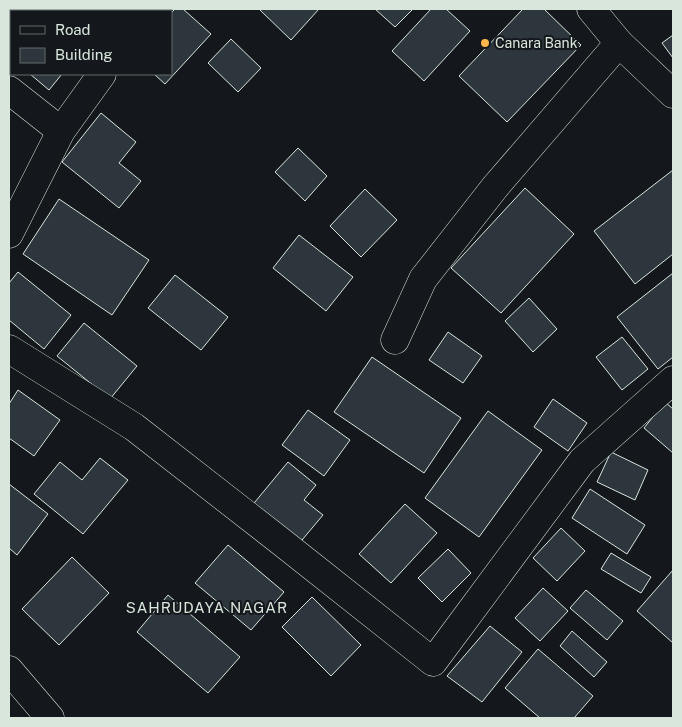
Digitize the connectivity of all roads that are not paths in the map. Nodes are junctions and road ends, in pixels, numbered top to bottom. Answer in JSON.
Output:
{"nodes":[{"id":1,"x":591,"y":9,"type":"edge"},
{"id":2,"x":619,"y":42,"type":"junction"},
{"id":3,"x":101,"y":75,"type":"edge"},
{"id":4,"x":9,"y":90,"type":"edge"},
{"id":5,"x":673,"y":94,"type":"edge"},
{"id":6,"x":61,"y":131,"type":"junction"},
{"id":7,"x":9,"y":234,"type":"edge"},
{"id":8,"x":395,"y":340,"type":"dead end"},
{"id":9,"x":9,"y":348,"type":"edge"},
{"id":10,"x":673,"y":380,"type":"edge"},
{"id":11,"x":9,"y":670,"type":"edge"},
{"id":12,"x":50,"y":718,"type":"edge"}],
"edges":[{"from":1,"to":2,"type":"street"},
{"from":2,"to":5,"type":"street"},
{"from":2,"to":8,"type":"street"},
{"from":3,"to":6,"type":"street"},
{"from":4,"to":6,"type":"street"},
{"from":6,"to":7,"type":"street"},
{"from":9,"to":10,"type":"street"},
{"from":11,"to":12,"type":"street"}]}
